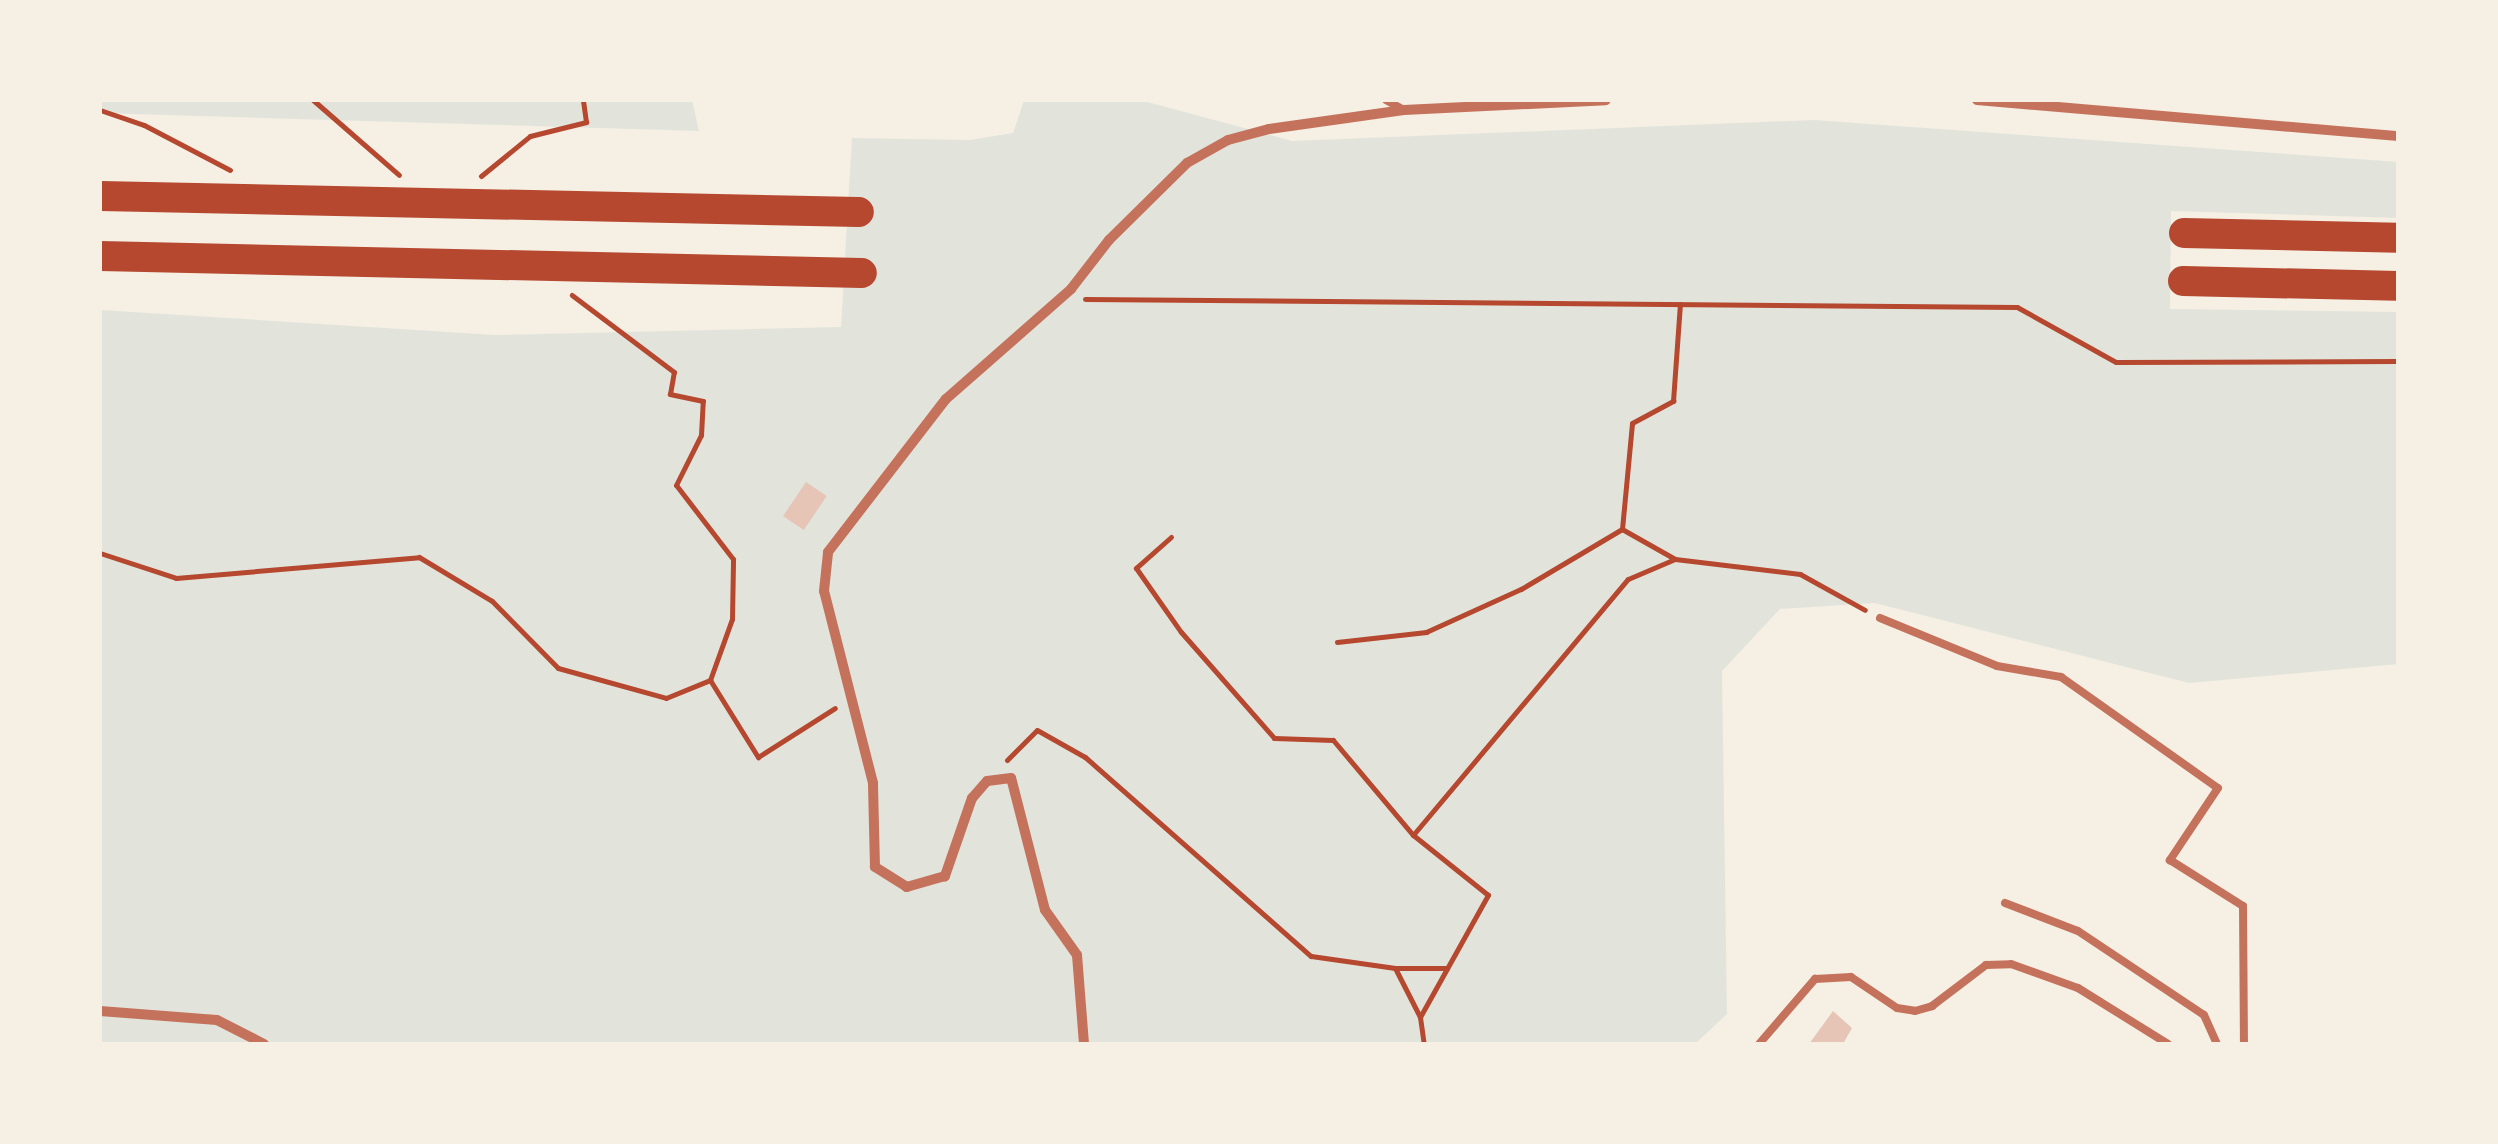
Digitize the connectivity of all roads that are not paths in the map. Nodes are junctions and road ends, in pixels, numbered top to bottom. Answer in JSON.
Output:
{"nodes":[{"id":1,"x":1386,"y":100,"type":"edge"},
{"id":2,"x":1606,"y":100,"type":"edge"},
{"id":3,"x":1977,"y":100,"type":"edge"},
{"id":4,"x":1403,"y":105,"type":"edge"},
{"id":5,"x":2398,"y":136,"type":"edge"},
{"id":6,"x":100,"y":196,"type":"edge"},
{"id":7,"x":859,"y":212,"type":"dead end"},
{"id":8,"x":2184,"y":234,"type":"dead end"},
{"id":9,"x":2398,"y":238,"type":"edge"},
{"id":10,"x":100,"y":256,"type":"edge"},
{"id":11,"x":862,"y":273,"type":"dead end"},
{"id":12,"x":2183,"y":282,"type":"dead end"},
{"id":13,"x":2398,"y":286,"type":"edge"},
{"id":14,"x":1880,"y":618,"type":"road end"},
{"id":15,"x":2005,"y":903,"type":"dead end"},
{"id":16,"x":100,"y":1011,"type":"edge"},
{"id":17,"x":264,"y":1044,"type":"edge"},
{"id":18,"x":1084,"y":1044,"type":"edge"},
{"id":19,"x":1758,"y":1044,"type":"edge"},
{"id":20,"x":2168,"y":1044,"type":"edge"},
{"id":21,"x":2217,"y":1044,"type":"edge"},
{"id":22,"x":2244,"y":1044,"type":"edge"}],
"edges":[{"from":1,"to":4,"type":"lane"},
{"from":2,"to":4,"type":"street"},
{"from":3,"to":5,"type":"street"},
{"from":4,"to":18,"type":"street"},
{"from":6,"to":7,"type":"highway"},
{"from":8,"to":9,"type":"highway"},
{"from":10,"to":11,"type":"highway"},
{"from":12,"to":13,"type":"highway"},
{"from":14,"to":22,"type":"lane"},
{"from":15,"to":21,"type":"lane"},
{"from":16,"to":17,"type":"street"},
{"from":19,"to":20,"type":"lane"}]}
